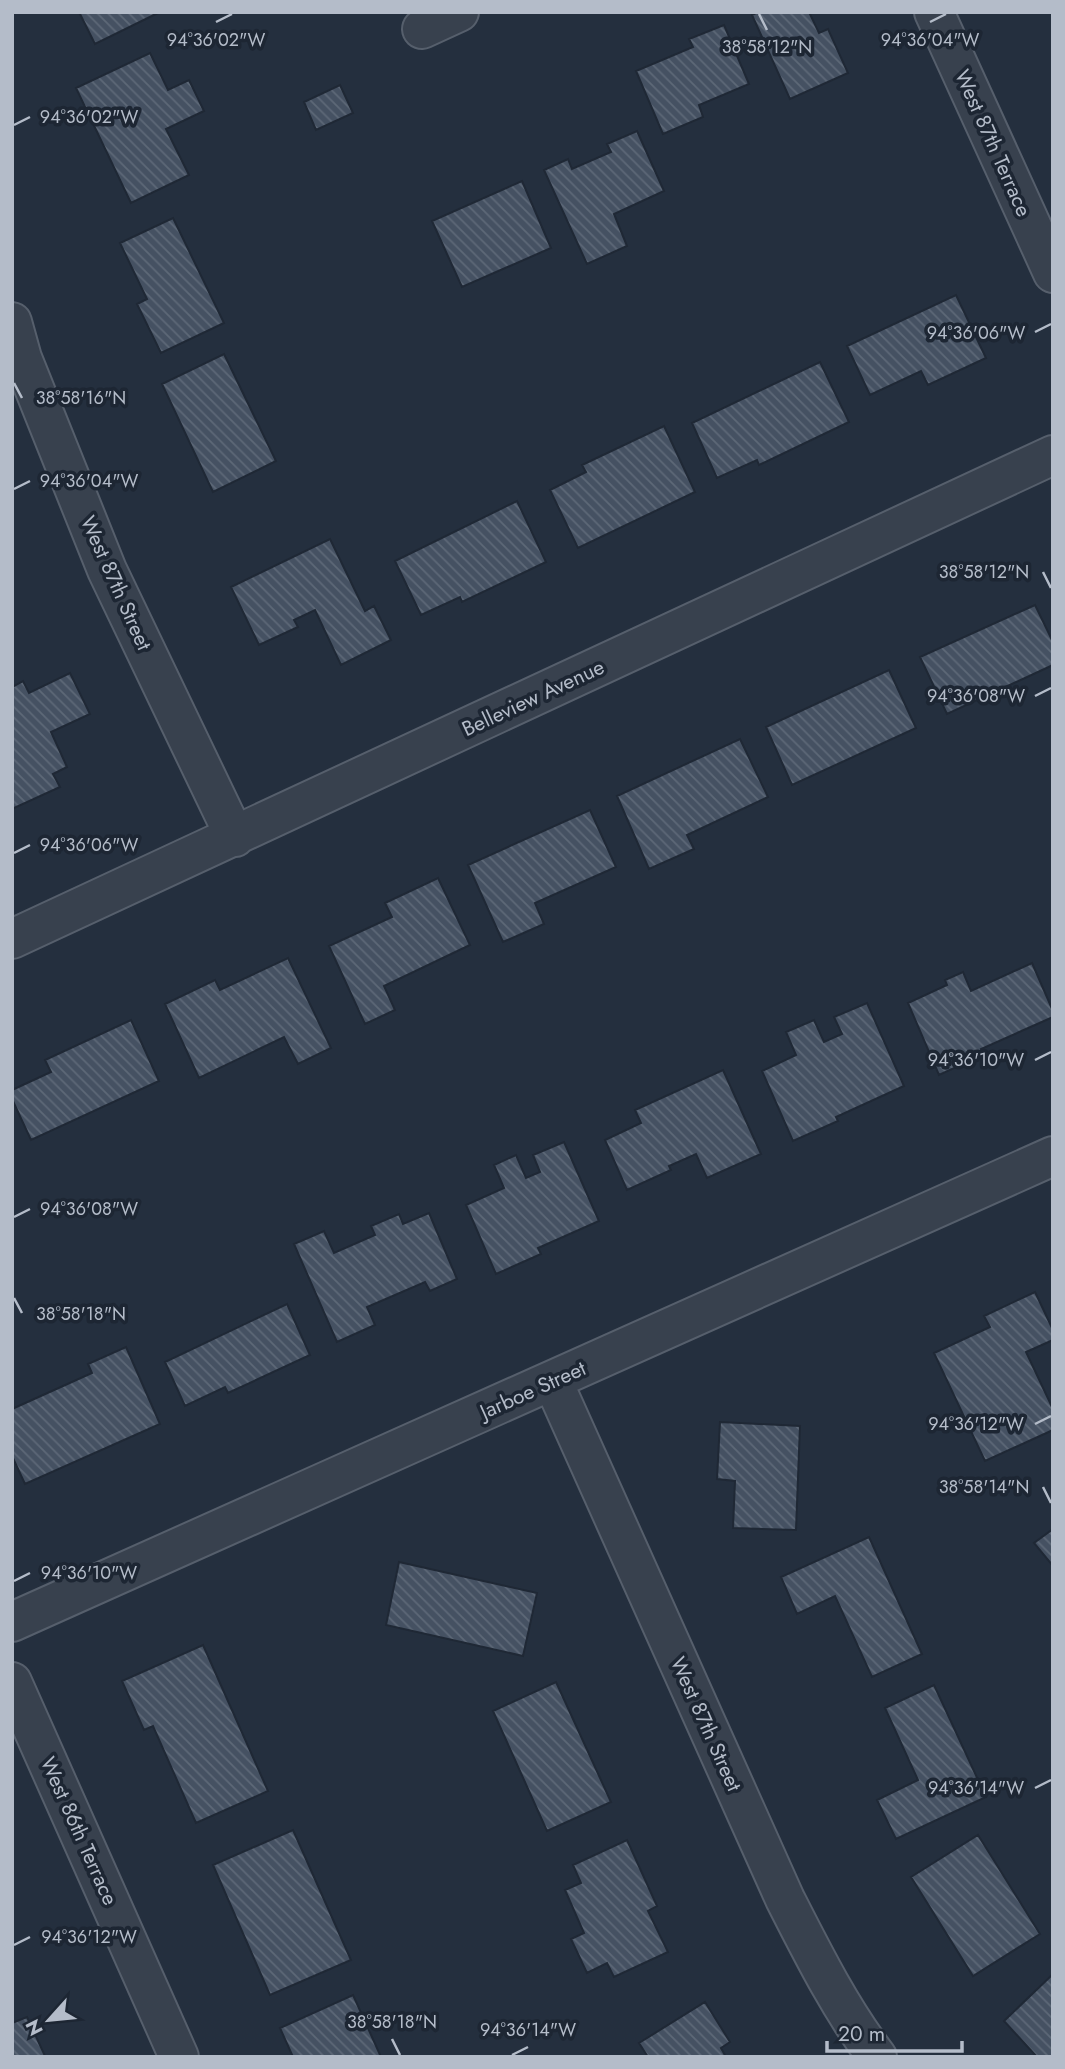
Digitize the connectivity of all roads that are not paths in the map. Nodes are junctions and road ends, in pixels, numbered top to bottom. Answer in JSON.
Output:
{"nodes":[{"id":1,"x":459,"y":12,"type":"edge"},
{"id":2,"x":934,"y":12,"type":"edge"},
{"id":3,"x":422,"y":29,"type":"dead end"},
{"id":4,"x":1053,"y":273,"type":"edge"},
{"id":5,"x":12,"y":322,"type":"edge"},
{"id":6,"x":1053,"y":455,"type":"edge"},
{"id":7,"x":235,"y":837,"type":"junction"},
{"id":8,"x":12,"y":939,"type":"edge"},
{"id":9,"x":1053,"y":1156,"type":"edge"},
{"id":10,"x":552,"y":1382,"type":"junction"},
{"id":11,"x":12,"y":1622,"type":"edge"},
{"id":12,"x":12,"y":1682,"type":"edge"},
{"id":13,"x":179,"y":2057,"type":"edge"},
{"id":14,"x":877,"y":2057,"type":"edge"}],
"edges":[{"from":1,"to":3,"type":"street"},
{"from":2,"to":4,"type":"street","name":"West 87th Terrace"},
{"from":5,"to":7,"type":"street","name":"West 87th Street"},
{"from":6,"to":7,"type":"street","name":"Belleview Avenue"},
{"from":7,"to":8,"type":"street","name":"Belleview Avenue"},
{"from":9,"to":10,"type":"street","name":"Jarboe Street"},
{"from":10,"to":11,"type":"street","name":"Jarboe Street"},
{"from":10,"to":14,"type":"street","name":"West 87th Street"},
{"from":12,"to":13,"type":"street","name":"West 86th Terrace"}]}
